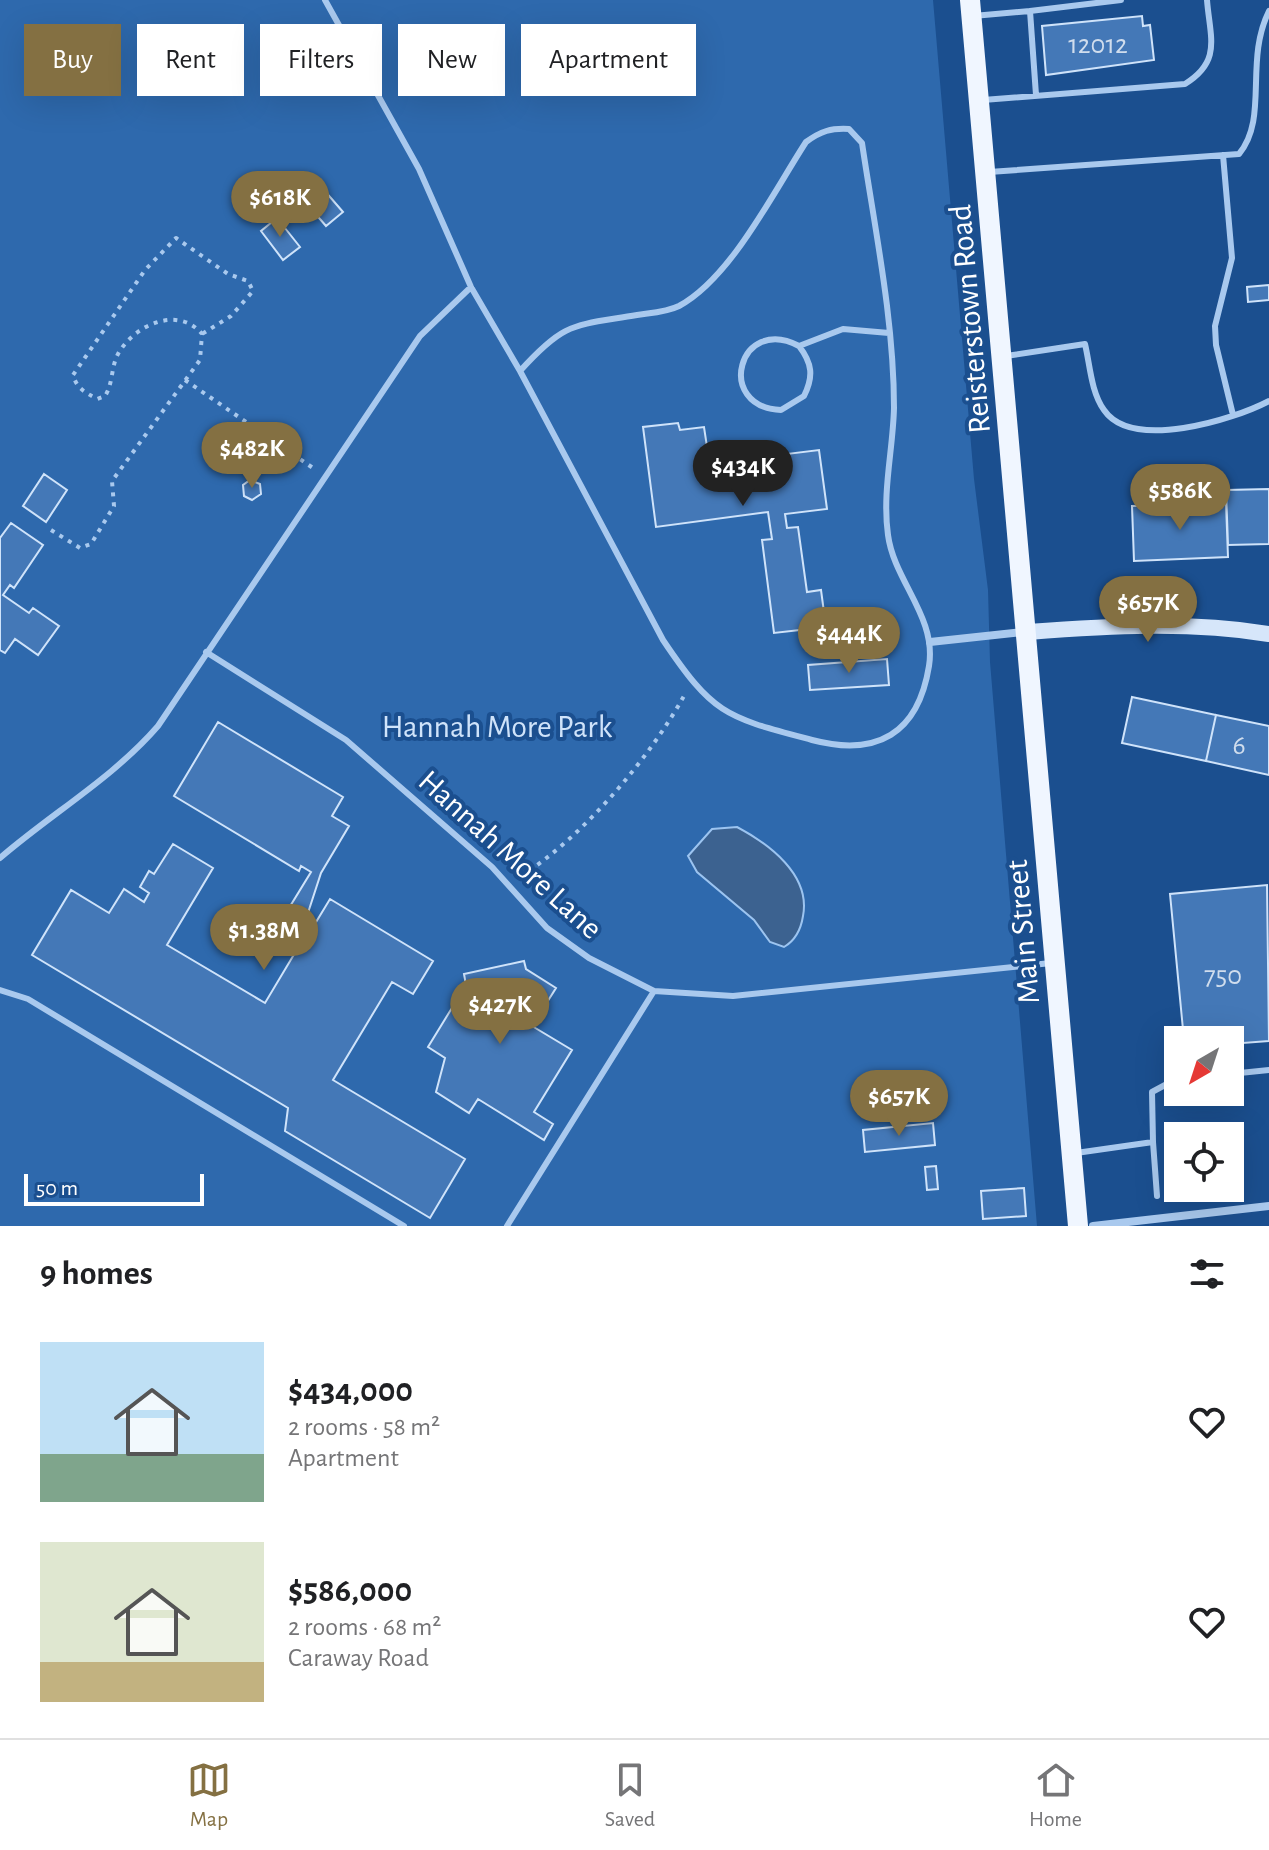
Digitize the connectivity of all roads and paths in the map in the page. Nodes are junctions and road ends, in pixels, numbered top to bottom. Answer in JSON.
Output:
{"nodes":[{"id":1,"x":325,"y":0,"type":"edge"},
{"id":2,"x":1121,"y":0,"type":"edge"},
{"id":3,"x":1207,"y":0,"type":"edge"},
{"id":4,"x":971,"y":8,"type":"edge"},
{"id":5,"x":1030,"y":11,"type":"junction"},
{"id":6,"x":1269,"y":11,"type":"edge"},
{"id":7,"x":1036,"y":95,"type":"junction"},
{"id":8,"x":979,"y":101,"type":"junction"},
{"id":9,"x":1223,"y":155,"type":"junction"},
{"id":10,"x":986,"y":173,"type":"junction"},
{"id":11,"x":471,"y":287,"type":"junction"},
{"id":12,"x":889,"y":333,"type":"junction"},
{"id":13,"x":202,"y":334,"type":"junction"},
{"id":14,"x":799,"y":346,"type":"junction"},
{"id":15,"x":1003,"y":356,"type":"junction"},
{"id":16,"x":520,"y":371,"type":"junction"},
{"id":17,"x":185,"y":380,"type":"junction"},
{"id":18,"x":1269,"y":401,"type":"edge"},
{"id":19,"x":1233,"y":415,"type":"junction"},
{"id":20,"x":325,"y":476,"type":"junction"},
{"id":21,"x":51,"y":530,"type":"dead end"},
{"id":22,"x":1028,"y":632,"type":"junction"},
{"id":23,"x":1269,"y":634,"type":"edge"},
{"id":24,"x":930,"y":642,"type":"junction"},
{"id":25,"x":206,"y":652,"type":"junction"},
{"id":26,"x":691,"y":681,"type":"junction"},
{"id":27,"x":0,"y":858,"type":"edge"},
{"id":28,"x":508,"y":885,"type":"junction"},
{"id":29,"x":1055,"y":963,"type":"junction"},
{"id":30,"x":0,"y":990,"type":"edge"},
{"id":31,"x":654,"y":991,"type":"junction"},
{"id":32,"x":1269,"y":1070,"type":"edge"},
{"id":33,"x":1244,"y":1073,"type":"edge"},
{"id":34,"x":1164,"y":1086,"type":"edge"},
{"id":35,"x":1153,"y":1142,"type":"junction"},
{"id":36,"x":1073,"y":1153,"type":"junction"},
{"id":37,"x":1157,"y":1196,"type":"dead end"},
{"id":38,"x":1269,"y":1206,"type":"edge"},
{"id":39,"x":404,"y":1226,"type":"edge"},
{"id":40,"x":507,"y":1226,"type":"edge"},
{"id":41,"x":1078,"y":1226,"type":"edge"},
{"id":42,"x":1093,"y":1226,"type":"edge"}],
"edges":[{"from":1,"to":11,"type":"lane"},
{"from":2,"to":5,"type":"lane"},
{"from":3,"to":7,"type":"lane"},
{"from":4,"to":5,"type":"lane"},
{"from":4,"to":8,"type":"main road","name":"Reisterstown Road"},
{"from":5,"to":7,"type":"lane"},
{"from":6,"to":9,"type":"lane"},
{"from":7,"to":8,"type":"lane"},
{"from":8,"to":10,"type":"main road","name":"Reisterstown Road"},
{"from":9,"to":10,"type":"lane"},
{"from":9,"to":19,"type":"lane"},
{"from":10,"to":15,"type":"main road","name":"Reisterstown Road"},
{"from":11,"to":16,"type":"lane"},
{"from":11,"to":20,"type":"lane"},
{"from":12,"to":14,"type":"lane"},
{"from":12,"to":16,"type":"lane"},
{"from":12,"to":24,"type":"lane"},
{"from":13,"to":13,"type":"path"},
{"from":13,"to":17,"type":"path"},
{"from":14,"to":14,"type":"lane"},
{"from":15,"to":19,"type":"lane"},
{"from":15,"to":22,"type":"main road","name":"Reisterstown Road"},
{"from":16,"to":26,"type":"lane"},
{"from":17,"to":20,"type":"path"},
{"from":17,"to":21,"type":"path"},
{"from":18,"to":19,"type":"lane"},
{"from":20,"to":25,"type":"lane"},
{"from":22,"to":23,"type":"street"},
{"from":22,"to":24,"type":"street"},
{"from":22,"to":29,"type":"main road","name":"Main Street"},
{"from":24,"to":26,"type":"lane"},
{"from":25,"to":27,"type":"lane"},
{"from":25,"to":28,"type":"lane","name":"Hannah More Lane"},
{"from":26,"to":28,"type":"path"},
{"from":28,"to":31,"type":"lane","name":"Hannah More Lane"},
{"from":29,"to":31,"type":"lane","name":"Hannah More Lane"},
{"from":29,"to":36,"type":"main road","name":"Main Street"},
{"from":30,"to":39,"type":"lane"},
{"from":31,"to":40,"type":"lane"},
{"from":32,"to":33,"type":"lane"},
{"from":34,"to":35,"type":"lane"},
{"from":35,"to":36,"type":"lane"},
{"from":35,"to":37,"type":"lane"},
{"from":36,"to":41,"type":"main road","name":"Main Street"},
{"from":38,"to":42,"type":"street"}]}
